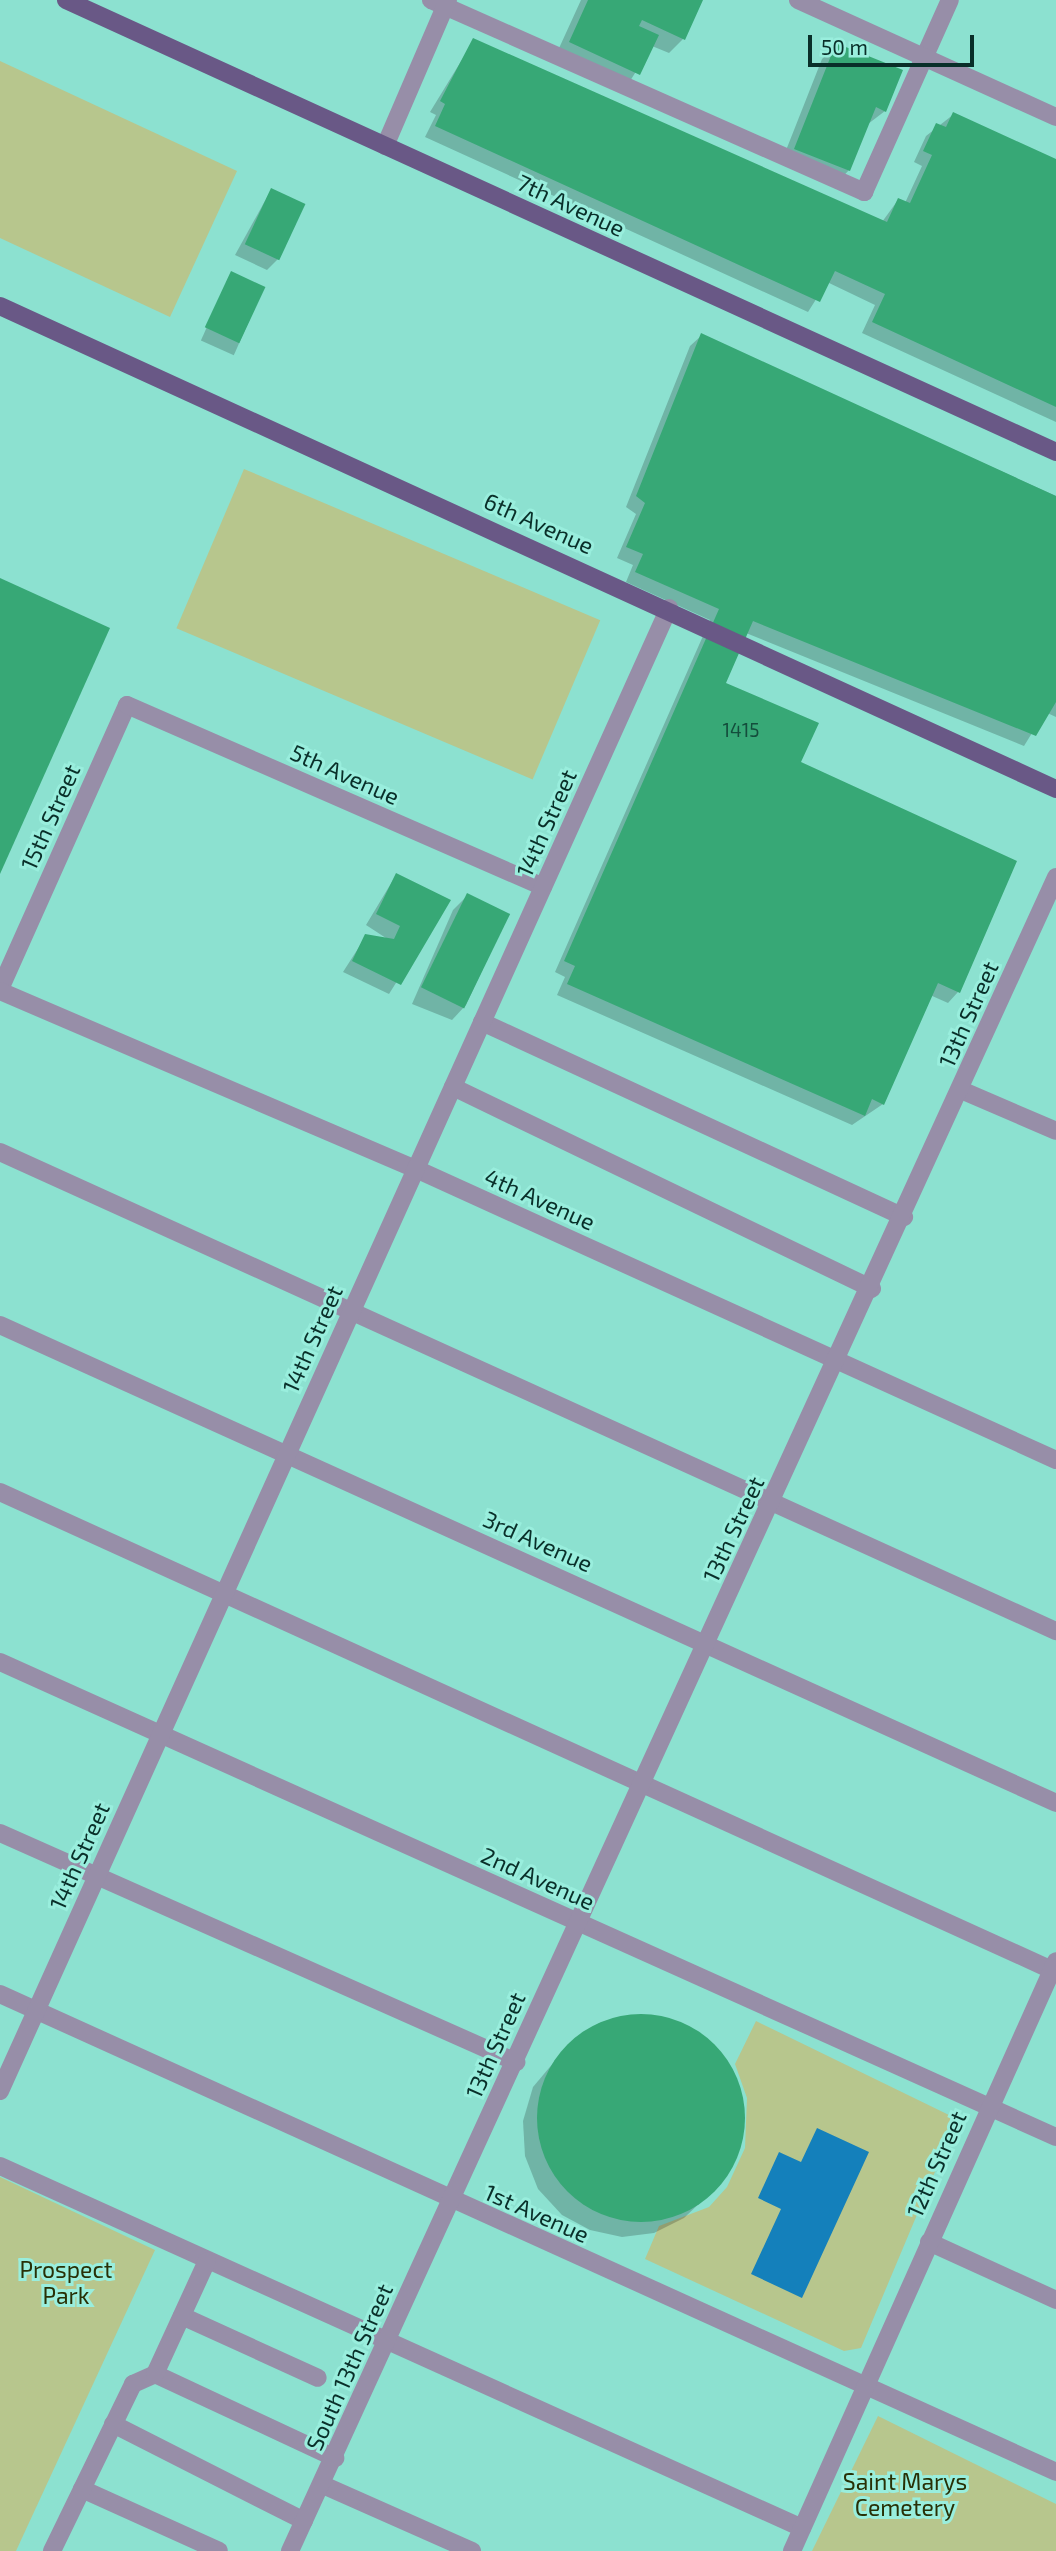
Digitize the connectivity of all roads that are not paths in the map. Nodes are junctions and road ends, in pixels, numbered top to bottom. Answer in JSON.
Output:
{"nodes":[{"id":1,"x":66,"y":0,"type":"edge"},
{"id":2,"x":798,"y":0,"type":"edge"},
{"id":3,"x":950,"y":0,"type":"edge"},
{"id":4,"x":442,"y":2,"type":"edge"},
{"id":5,"x":924,"y":58,"type":"junction"},
{"id":6,"x":1056,"y":117,"type":"edge"},
{"id":7,"x":385,"y":146,"type":"junction"},
{"id":8,"x":0,"y":306,"type":"edge"},
{"id":9,"x":1056,"y":452,"type":"edge"},
{"id":10,"x":669,"y":608,"type":"junction"},
{"id":11,"x":127,"y":705,"type":"joint"},
{"id":12,"x":1056,"y":789,"type":"edge"},
{"id":13,"x":1056,"y":877,"type":"edge"},
{"id":14,"x":543,"y":887,"type":"junction"},
{"id":15,"x":0,"y":990,"type":"edge"},
{"id":16,"x":482,"y":1022,"type":"junction"},
{"id":17,"x":453,"y":1087,"type":"junction"},
{"id":18,"x":961,"y":1090,"type":"junction"},
{"id":19,"x":1056,"y":1131,"type":"edge"},
{"id":20,"x":0,"y":1152,"type":"edge"},
{"id":21,"x":416,"y":1169,"type":"junction"},
{"id":22,"x":904,"y":1217,"type":"junction"},
{"id":23,"x":872,"y":1289,"type":"junction"},
{"id":24,"x":351,"y":1313,"type":"junction"},
{"id":25,"x":0,"y":1325,"type":"edge"},
{"id":26,"x":840,"y":1361,"type":"junction"},
{"id":27,"x":288,"y":1454,"type":"junction"},
{"id":28,"x":1056,"y":1460,"type":"edge"},
{"id":29,"x":0,"y":1492,"type":"edge"},
{"id":30,"x":773,"y":1503,"type":"junction"},
{"id":31,"x":224,"y":1595,"type":"junction"},
{"id":32,"x":1056,"y":1631,"type":"edge"},
{"id":33,"x":706,"y":1644,"type":"junction"},
{"id":34,"x":0,"y":1662,"type":"edge"},
{"id":35,"x":160,"y":1735,"type":"junction"},
{"id":36,"x":641,"y":1782,"type":"junction"},
{"id":37,"x":1056,"y":1803,"type":"edge"},
{"id":38,"x":0,"y":1833,"type":"edge"},
{"id":39,"x":97,"y":1875,"type":"junction"},
{"id":40,"x":576,"y":1921,"type":"junction"},
{"id":41,"x":1055,"y":1968,"type":"edge"},
{"id":42,"x":0,"y":1994,"type":"edge"},
{"id":43,"x":37,"y":2010,"type":"junction"},
{"id":44,"x":516,"y":2062,"type":"junction"},
{"id":45,"x":0,"y":2091,"type":"edge"},
{"id":46,"x":988,"y":2107,"type":"junction"},
{"id":47,"x":1056,"y":2137,"type":"edge"},
{"id":48,"x":0,"y":2166,"type":"edge"},
{"id":49,"x":451,"y":2201,"type":"junction"},
{"id":50,"x":929,"y":2242,"type":"junction"},
{"id":51,"x":206,"y":2261,"type":"junction"},
{"id":52,"x":1056,"y":2300,"type":"edge"},
{"id":53,"x":181,"y":2316,"type":"junction"},
{"id":54,"x":387,"y":2344,"type":"junction"},
{"id":55,"x":155,"y":2374,"type":"junction"},
{"id":56,"x":317,"y":2378,"type":"dead end"},
{"id":57,"x":865,"y":2389,"type":"junction"},
{"id":58,"x":113,"y":2424,"type":"junction"},
{"id":59,"x":335,"y":2458,"type":"junction"},
{"id":60,"x":1056,"y":2472,"type":"edge"},
{"id":61,"x":323,"y":2485,"type":"junction"},
{"id":62,"x":82,"y":2488,"type":"junction"},
{"id":63,"x":304,"y":2522,"type":"junction"},
{"id":64,"x":802,"y":2528,"type":"junction"},
{"id":65,"x":52,"y":2551,"type":"edge"},
{"id":66,"x":219,"y":2551,"type":"edge"},
{"id":67,"x":289,"y":2551,"type":"edge"},
{"id":68,"x":472,"y":2551,"type":"edge"},
{"id":69,"x":792,"y":2551,"type":"edge"}],
"edges":[{"from":1,"to":7,"type":"main road","name":"7th Avenue"},
{"from":2,"to":5,"type":"street"},
{"from":3,"to":5,"type":"street"},
{"from":4,"to":5,"type":"street"},
{"from":4,"to":7,"type":"street"},
{"from":5,"to":6,"type":"street"},
{"from":7,"to":9,"type":"main road","name":"7th Avenue"},
{"from":8,"to":10,"type":"main road","name":"6th Avenue"},
{"from":10,"to":12,"type":"main road","name":"6th Avenue"},
{"from":10,"to":14,"type":"street","name":"14th Street"},
{"from":11,"to":14,"type":"street","name":"5th Avenue"},
{"from":11,"to":15,"type":"street","name":"15th Street"},
{"from":13,"to":18,"type":"street","name":"13th Street"},
{"from":14,"to":16,"type":"street","name":"14th Street"},
{"from":15,"to":21,"type":"street","name":"4th Avenue"},
{"from":16,"to":17,"type":"street","name":"14th Street"},
{"from":16,"to":22,"type":"street"},
{"from":17,"to":21,"type":"street","name":"14th Street"},
{"from":17,"to":23,"type":"street"},
{"from":18,"to":19,"type":"street"},
{"from":18,"to":22,"type":"street","name":"13th Street"},
{"from":20,"to":24,"type":"street"},
{"from":21,"to":24,"type":"street","name":"14th Street"},
{"from":21,"to":26,"type":"street","name":"4th Avenue"},
{"from":22,"to":23,"type":"street","name":"13th Street"},
{"from":23,"to":26,"type":"street","name":"13th Street"},
{"from":24,"to":27,"type":"street","name":"14th Street"},
{"from":24,"to":30,"type":"street"},
{"from":25,"to":27,"type":"street","name":"3rd Avenue"},
{"from":26,"to":28,"type":"street","name":"4th Avenue"},
{"from":26,"to":30,"type":"street","name":"13th Street"},
{"from":27,"to":31,"type":"street","name":"14th Street"},
{"from":27,"to":33,"type":"street","name":"3rd Avenue"},
{"from":29,"to":31,"type":"street"},
{"from":30,"to":32,"type":"street"},
{"from":30,"to":33,"type":"street","name":"13th Street"},
{"from":31,"to":35,"type":"street","name":"14th Street"},
{"from":31,"to":36,"type":"street"},
{"from":33,"to":36,"type":"street","name":"13th Street"},
{"from":33,"to":37,"type":"street","name":"3rd Avenue"},
{"from":34,"to":35,"type":"street","name":"2nd Avenue"},
{"from":35,"to":39,"type":"street","name":"14th Street"},
{"from":35,"to":40,"type":"street","name":"2nd Avenue"},
{"from":36,"to":40,"type":"street","name":"13th Street"},
{"from":36,"to":41,"type":"street"},
{"from":38,"to":39,"type":"street"},
{"from":39,"to":43,"type":"street","name":"14th Street"},
{"from":39,"to":44,"type":"street"},
{"from":40,"to":44,"type":"street","name":"13th Street"},
{"from":40,"to":46,"type":"street","name":"2nd Avenue"},
{"from":41,"to":46,"type":"street","name":"12th Street"},
{"from":42,"to":43,"type":"street","name":"1st Avenue"},
{"from":43,"to":45,"type":"street","name":"14th Street"},
{"from":43,"to":49,"type":"street","name":"1st Avenue"},
{"from":44,"to":49,"type":"street","name":"13th Street"},
{"from":46,"to":47,"type":"street","name":"2nd Avenue"},
{"from":46,"to":50,"type":"street","name":"12th Street"},
{"from":48,"to":51,"type":"street"},
{"from":49,"to":54,"type":"street","name":"South 13th Street"},
{"from":49,"to":57,"type":"street","name":"1st Avenue"},
{"from":50,"to":52,"type":"street"},
{"from":50,"to":57,"type":"street","name":"12th Street"},
{"from":51,"to":53,"type":"street"},
{"from":51,"to":54,"type":"street"},
{"from":53,"to":55,"type":"street"},
{"from":53,"to":56,"type":"street"},
{"from":54,"to":59,"type":"street","name":"South 13th Street"},
{"from":54,"to":64,"type":"street"},
{"from":55,"to":58,"type":"street"},
{"from":55,"to":59,"type":"street"},
{"from":57,"to":60,"type":"street","name":"1st Avenue"},
{"from":57,"to":64,"type":"street","name":"12th Street"},
{"from":58,"to":62,"type":"street"},
{"from":58,"to":63,"type":"street"},
{"from":59,"to":61,"type":"street","name":"South 13th Street"},
{"from":61,"to":63,"type":"street","name":"South 13th Street"},
{"from":61,"to":68,"type":"street"},
{"from":62,"to":65,"type":"street"},
{"from":62,"to":66,"type":"street"},
{"from":63,"to":67,"type":"street","name":"South 13th Street"},
{"from":64,"to":69,"type":"street","name":"12th Street"}]}
